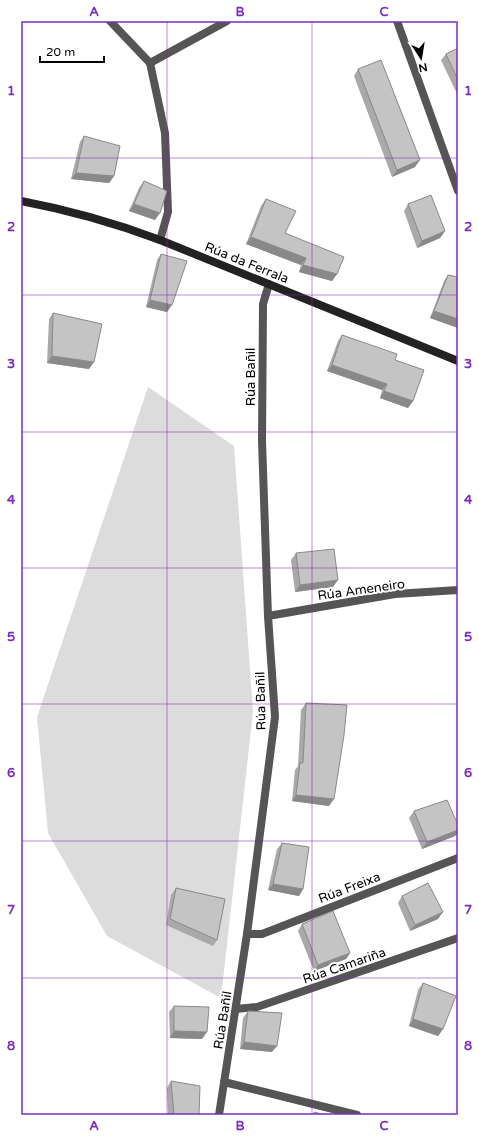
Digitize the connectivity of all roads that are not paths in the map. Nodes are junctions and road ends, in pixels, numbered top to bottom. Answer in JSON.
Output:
{"nodes":[{"id":1,"x":110,"y":21,"type":"edge"},
{"id":2,"x":227,"y":21,"type":"edge"},
{"id":3,"x":397,"y":21,"type":"edge"},
{"id":4,"x":150,"y":63,"type":"junction"},
{"id":5,"x":458,"y":191,"type":"edge"},
{"id":6,"x":21,"y":201,"type":"edge"},
{"id":7,"x":160,"y":240,"type":"junction"},
{"id":8,"x":269,"y":284,"type":"junction"},
{"id":9,"x":458,"y":361,"type":"edge"},
{"id":10,"x":458,"y":590,"type":"edge"},
{"id":11,"x":268,"y":616,"type":"junction"},
{"id":12,"x":458,"y":858,"type":"edge"},
{"id":13,"x":247,"y":934,"type":"junction"},
{"id":14,"x":458,"y":938,"type":"edge"},
{"id":15,"x":236,"y":1009,"type":"junction"},
{"id":16,"x":224,"y":1082,"type":"junction"},
{"id":17,"x":219,"y":1115,"type":"edge"},
{"id":18,"x":358,"y":1115,"type":"edge"}],
"edges":[{"from":1,"to":4,"type":"street"},
{"from":2,"to":4,"type":"street"},
{"from":3,"to":5,"type":"street"},
{"from":4,"to":7,"type":"street"},
{"from":6,"to":7,"type":"street","name":"Rúa da Ferrala"},
{"from":7,"to":8,"type":"street","name":"Rúa da Ferrala"},
{"from":8,"to":9,"type":"street","name":"Rúa da Ferrala"},
{"from":8,"to":11,"type":"street","name":"Rúa Bañil"},
{"from":10,"to":11,"type":"street","name":"Rúa Ameneiro"},
{"from":11,"to":13,"type":"street","name":"Rúa Bañil"},
{"from":12,"to":13,"type":"street","name":"Rúa Freixa"},
{"from":13,"to":15,"type":"street","name":"Rúa Bañil"},
{"from":14,"to":15,"type":"street","name":"Rúa Camariña"},
{"from":15,"to":16,"type":"street","name":"Rúa Bañil"},
{"from":16,"to":17,"type":"street","name":"Rúa Bañil"},
{"from":16,"to":18,"type":"street"}]}
